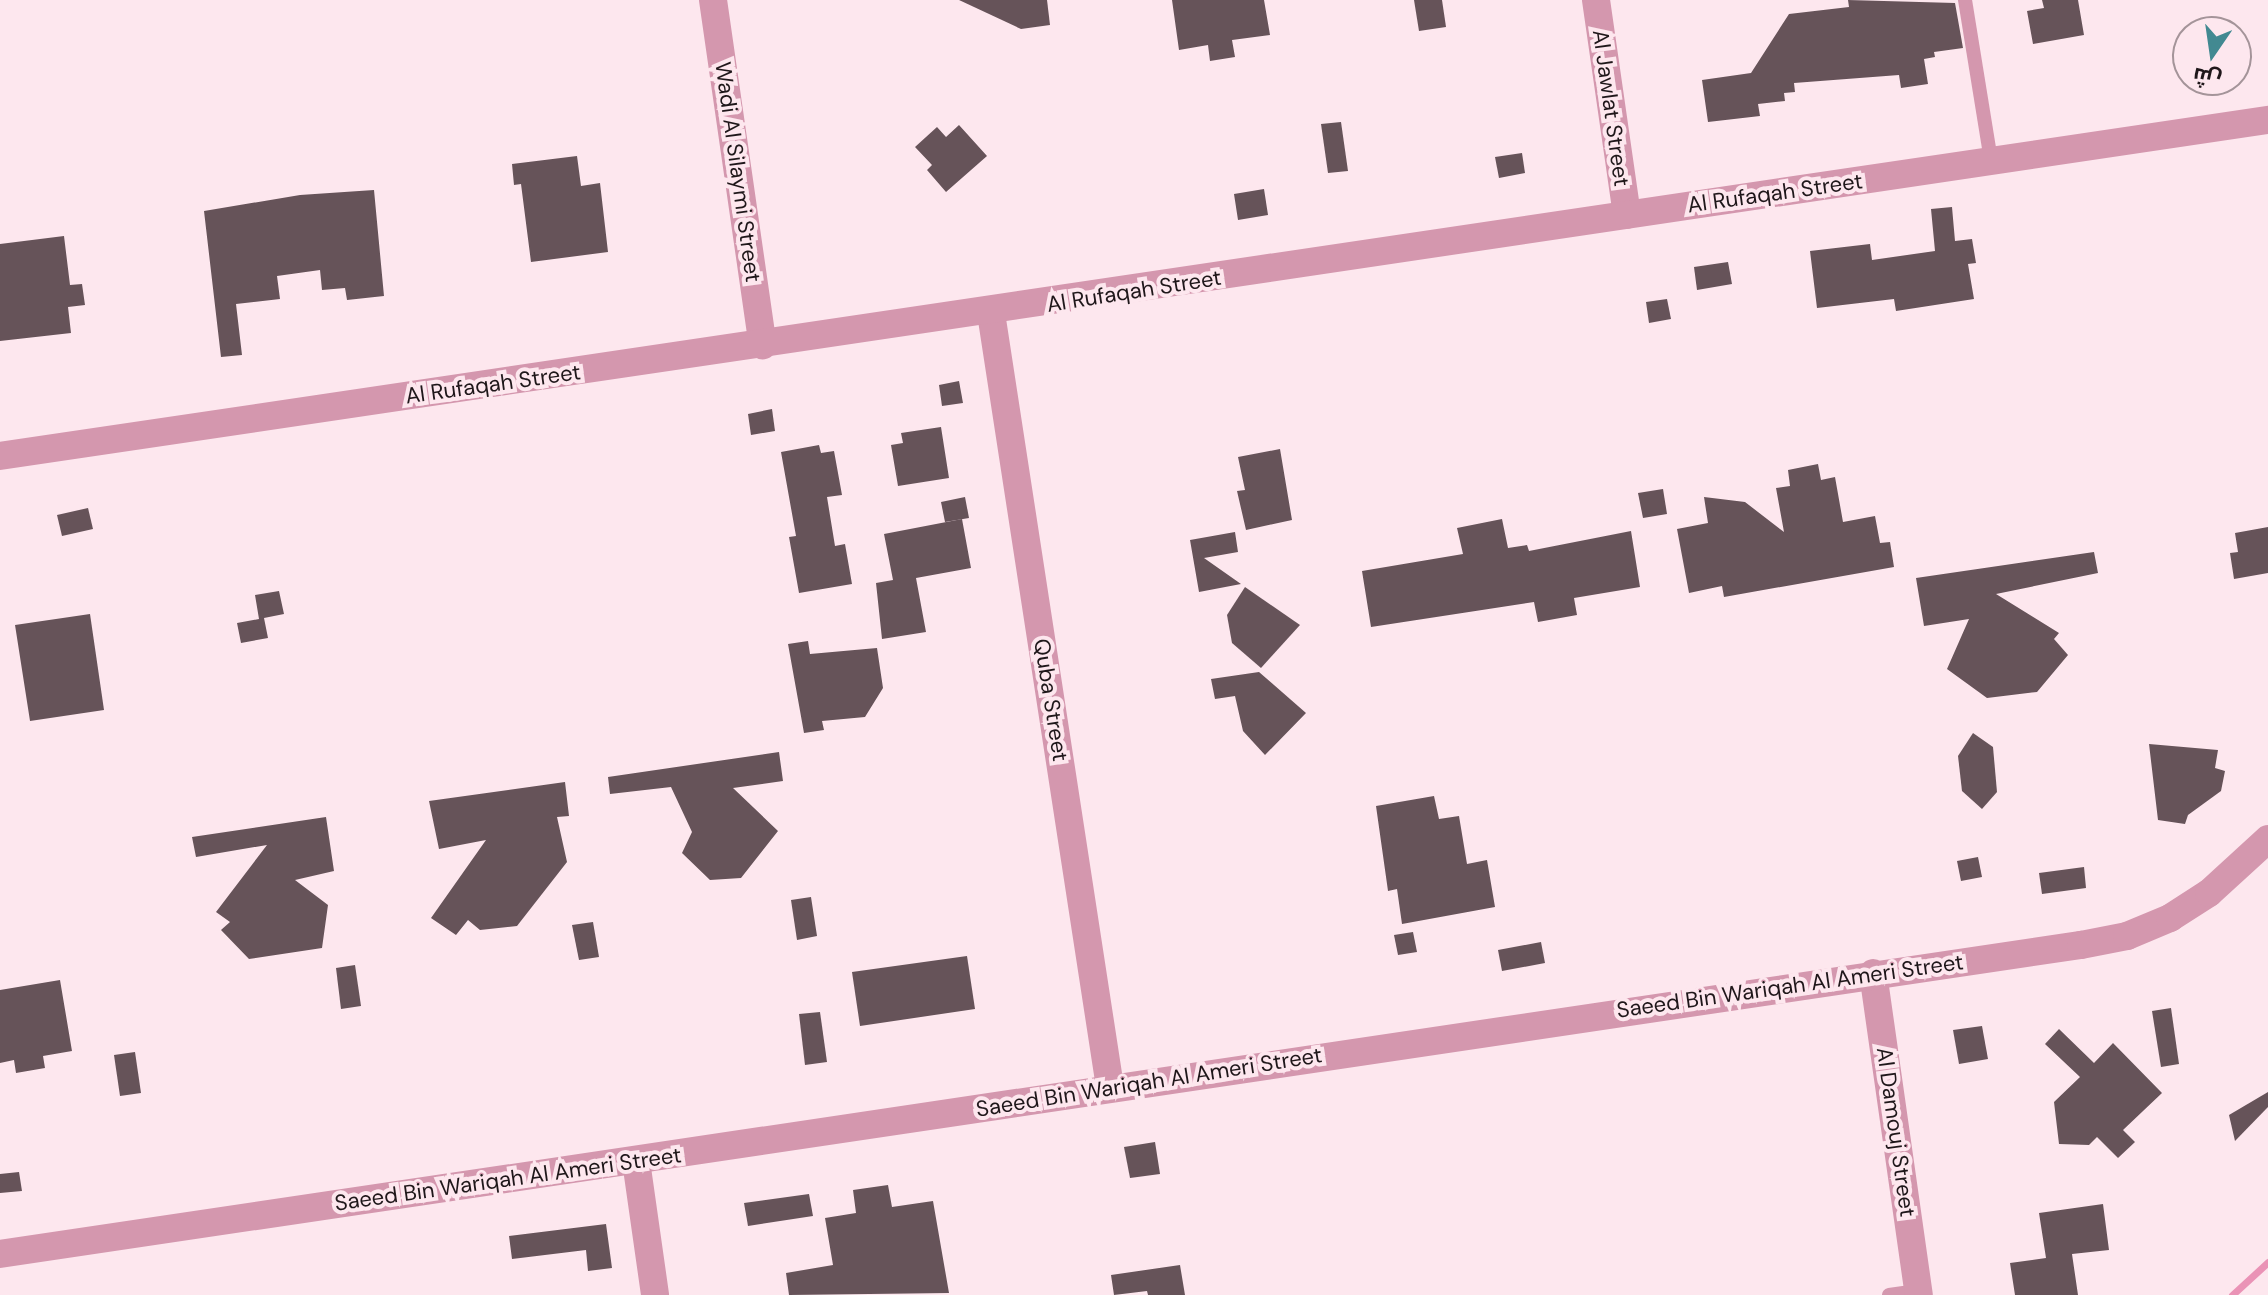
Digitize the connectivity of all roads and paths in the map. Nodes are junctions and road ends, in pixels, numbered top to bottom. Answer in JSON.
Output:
{"nodes":[{"id":1,"x":713,"y":0,"type":"edge"},
{"id":2,"x":1596,"y":0,"type":"edge"},
{"id":3,"x":1965,"y":0,"type":"edge"},
{"id":4,"x":2268,"y":120,"type":"edge"},
{"id":5,"x":1991,"y":161,"type":"junction"},
{"id":6,"x":1627,"y":215,"type":"junction"},
{"id":7,"x":991,"y":313,"type":"junction"},
{"id":8,"x":763,"y":345,"type":"junction"},
{"id":9,"x":0,"y":456,"type":"edge"},
{"id":10,"x":2268,"y":839,"type":"edge"},
{"id":11,"x":1873,"y":973,"type":"junction"},
{"id":12,"x":1110,"y":1087,"type":"junction"},
{"id":13,"x":636,"y":1161,"type":"junction"},
{"id":14,"x":0,"y":1254,"type":"edge"},
{"id":15,"x":1919,"y":1293,"type":"edge"},
{"id":16,"x":655,"y":1295,"type":"edge"},
{"id":17,"x":1889,"y":1295,"type":"edge"}],
"edges":[{"from":1,"to":8,"type":"street","name":"Wadi Al Silaymi Street"},
{"from":2,"to":6,"type":"street","name":"Al Jawlat Street"},
{"from":3,"to":5,"type":"lane"},
{"from":4,"to":5,"type":"street","name":"Al Rufaqah Street"},
{"from":5,"to":6,"type":"street","name":"Al Rufaqah Street"},
{"from":6,"to":7,"type":"street","name":"Al Rufaqah Street"},
{"from":7,"to":8,"type":"street","name":"Al Rufaqah Street"},
{"from":7,"to":12,"type":"street","name":"Quba Street"},
{"from":8,"to":9,"type":"street","name":"Al Rufaqah Street"},
{"from":10,"to":11,"type":"street","name":"Saeed Bin Wariqah Al Ameri Street"},
{"from":11,"to":12,"type":"street","name":"Saeed Bin Wariqah Al Ameri Street"},
{"from":11,"to":15,"type":"street","name":"Al Damouj Street"},
{"from":12,"to":13,"type":"street","name":"Saeed Bin Wariqah Al Ameri Street"},
{"from":13,"to":14,"type":"street","name":"Saeed Bin Wariqah Al Ameri Street"},
{"from":13,"to":16,"type":"street"},
{"from":15,"to":17,"type":"lane","name":"Al Damouj Street"}]}
